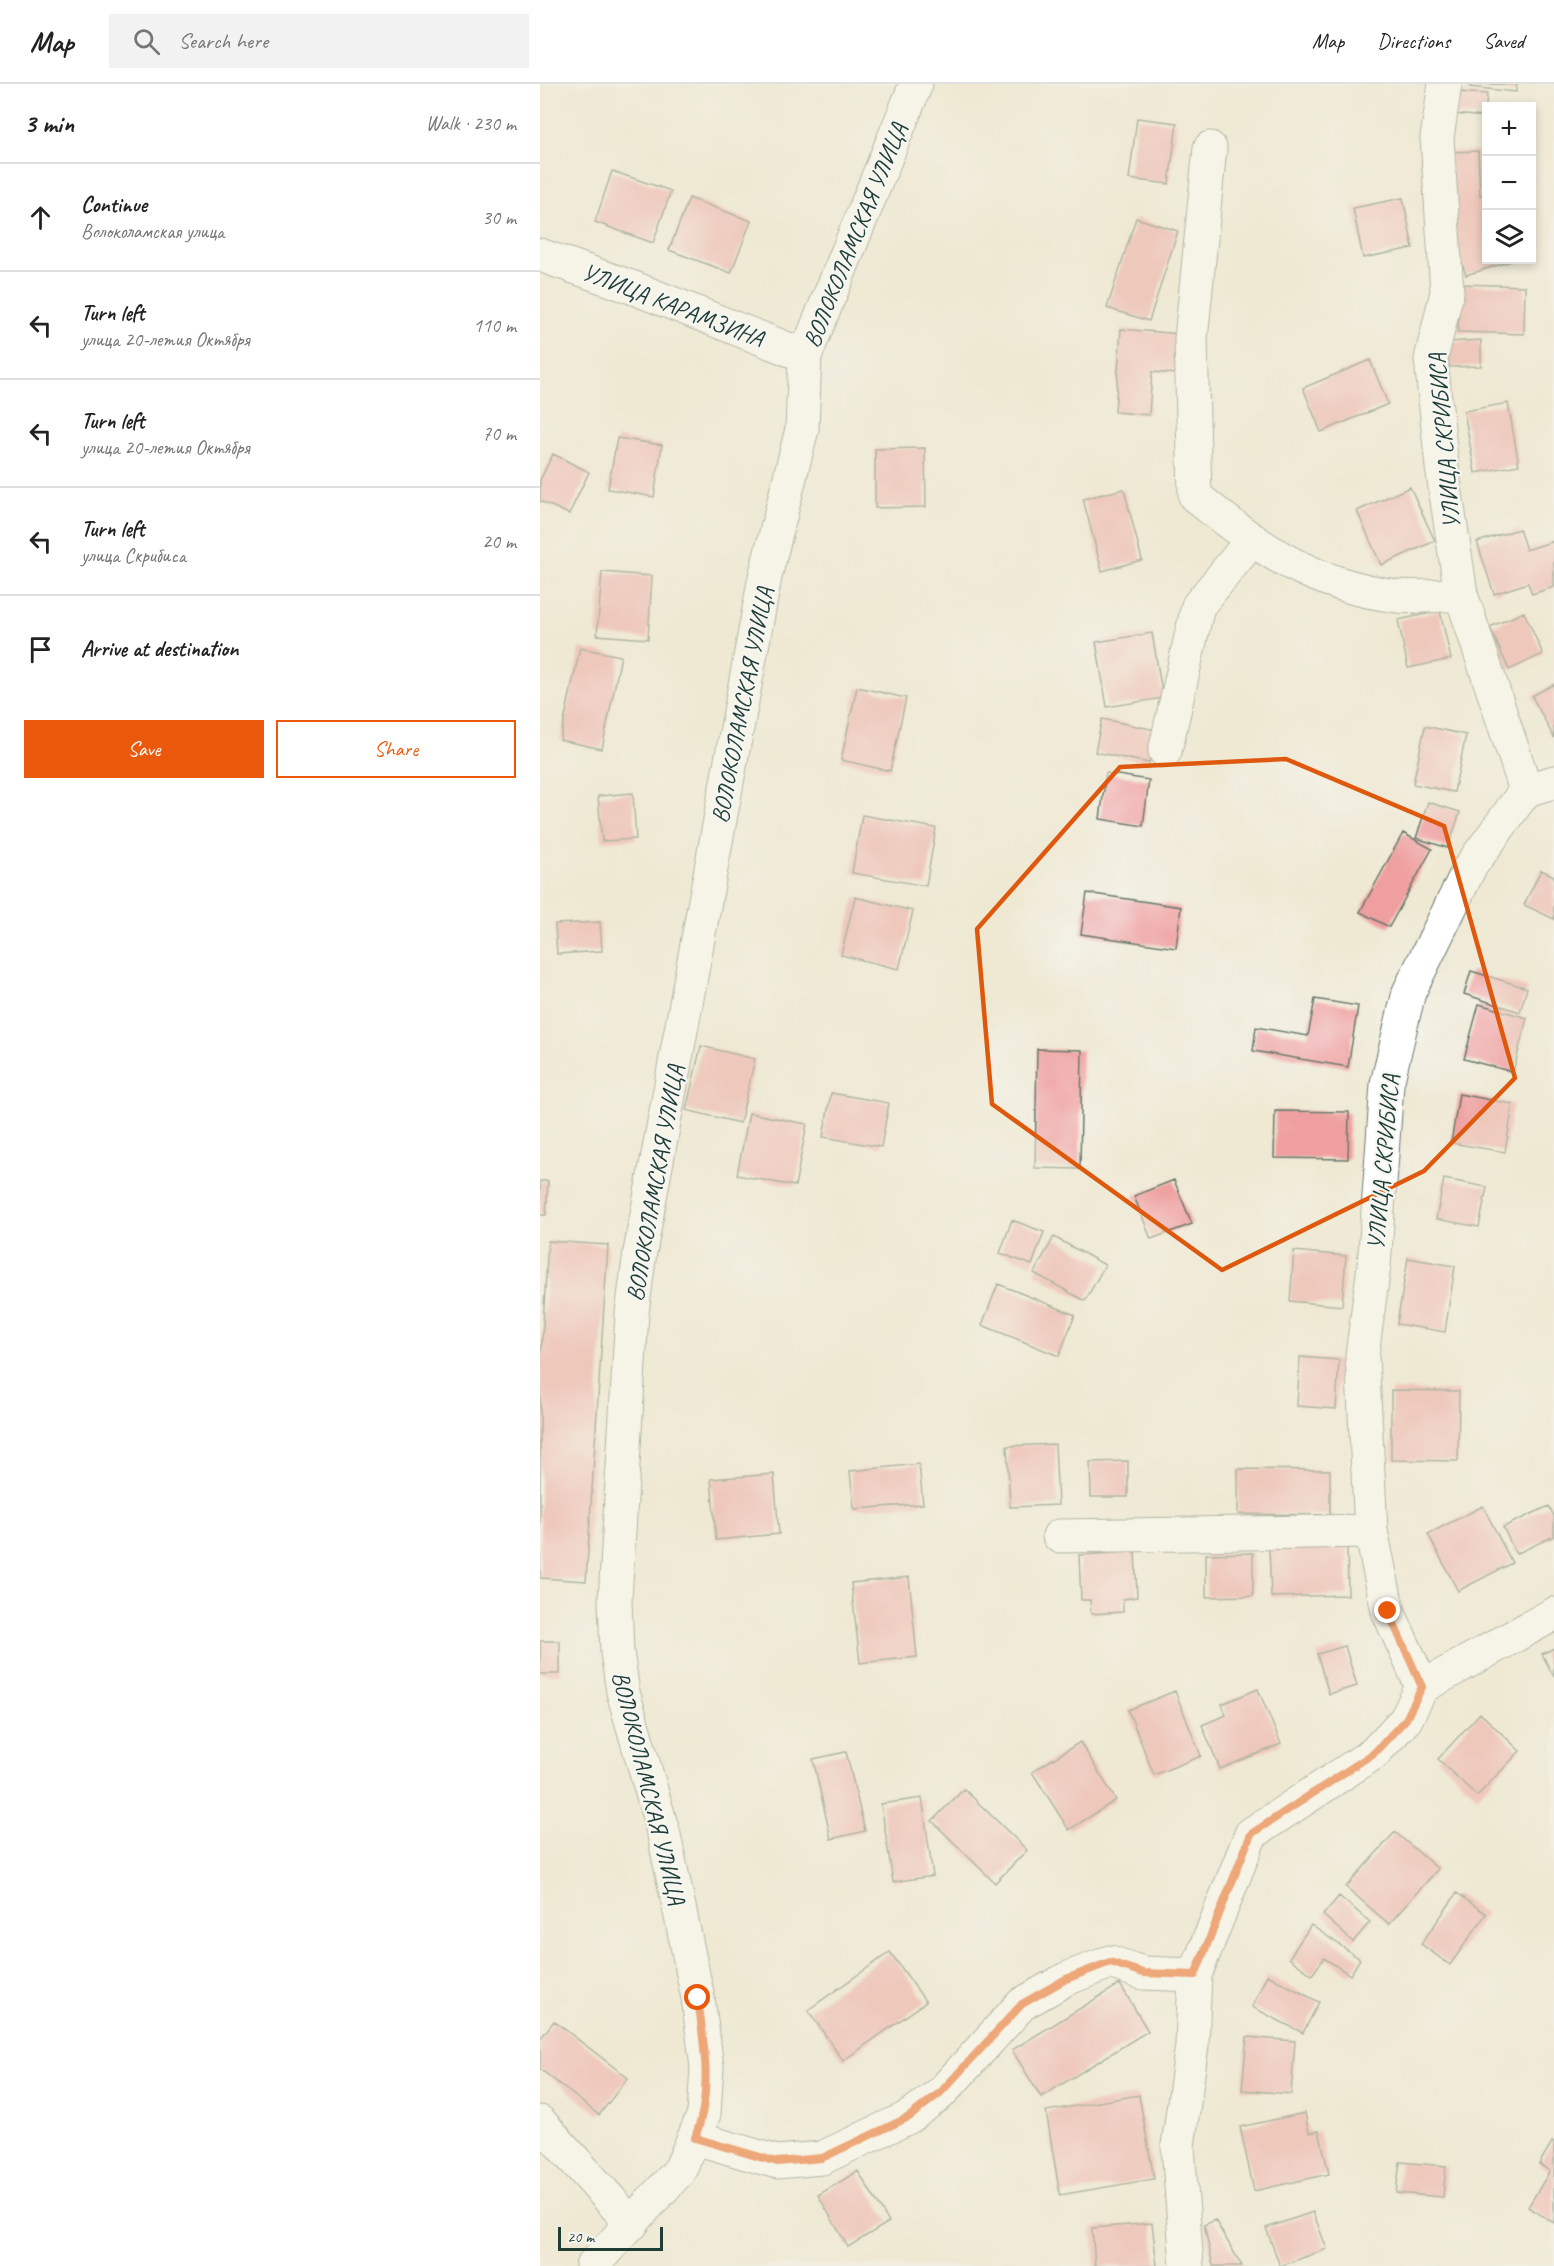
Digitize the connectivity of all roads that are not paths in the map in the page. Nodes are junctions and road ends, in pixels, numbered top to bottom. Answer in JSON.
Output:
{"nodes":[{"id":1,"x":916,"y":84,"type":"edge"},
{"id":2,"x":1445,"y":84,"type":"edge"},
{"id":3,"x":1210,"y":148,"type":"dead end"},
{"id":4,"x":540,"y":255,"type":"edge"},
{"id":5,"x":805,"y":356,"type":"junction"},
{"id":6,"x":1251,"y":541,"type":"junction"},
{"id":7,"x":1461,"y":594,"type":"junction"},
{"id":8,"x":1165,"y":751,"type":"dead end"},
{"id":9,"x":1540,"y":786,"type":"edge"},
{"id":10,"x":1371,"y":1531,"type":"junction"},
{"id":11,"x":1059,"y":1536,"type":"dead end"},
{"id":12,"x":1554,"y":1614,"type":"edge"},
{"id":13,"x":1422,"y":1687,"type":"junction"},
{"id":14,"x":1195,"y":1975,"type":"junction"},
{"id":15,"x":540,"y":2122,"type":"edge"},
{"id":16,"x":695,"y":2138,"type":"junction"},
{"id":17,"x":632,"y":2224,"type":"junction"},
{"id":18,"x":592,"y":2266,"type":"edge"},
{"id":19,"x":1187,"y":2266,"type":"edge"}],
"edges":[{"from":1,"to":5,"type":"street","name":"ВОЛОКОЛАМСКАЯ УЛИЦА"},
{"from":2,"to":7,"type":"street","name":"УЛИЦА СКРИБИСА"},
{"from":3,"to":6,"type":"street"},
{"from":4,"to":5,"type":"street","name":"УЛИЦА КАРАМЗИНА"},
{"from":5,"to":16,"type":"street","name":"ВОЛОКОЛАМСКАЯ УЛИЦА"},
{"from":6,"to":7,"type":"street"},
{"from":6,"to":8,"type":"street"},
{"from":7,"to":9,"type":"street","name":"УЛИЦА СКРИБИСА"},
{"from":9,"to":10,"type":"street","name":"УЛИЦА СКРИБИСА"},
{"from":10,"to":11,"type":"street"},
{"from":10,"to":13,"type":"street","name":"УЛИЦА СКРИБИСА"},
{"from":12,"to":13,"type":"street"},
{"from":13,"to":14,"type":"street"},
{"from":14,"to":16,"type":"street"},
{"from":14,"to":19,"type":"street"},
{"from":15,"to":17,"type":"street"},
{"from":16,"to":17,"type":"street","name":"ВОЛОКОЛАМСКАЯ УЛИЦА"},
{"from":17,"to":18,"type":"street","name":"ВОЛОКОЛАМСКАЯ УЛИЦА"}]}
